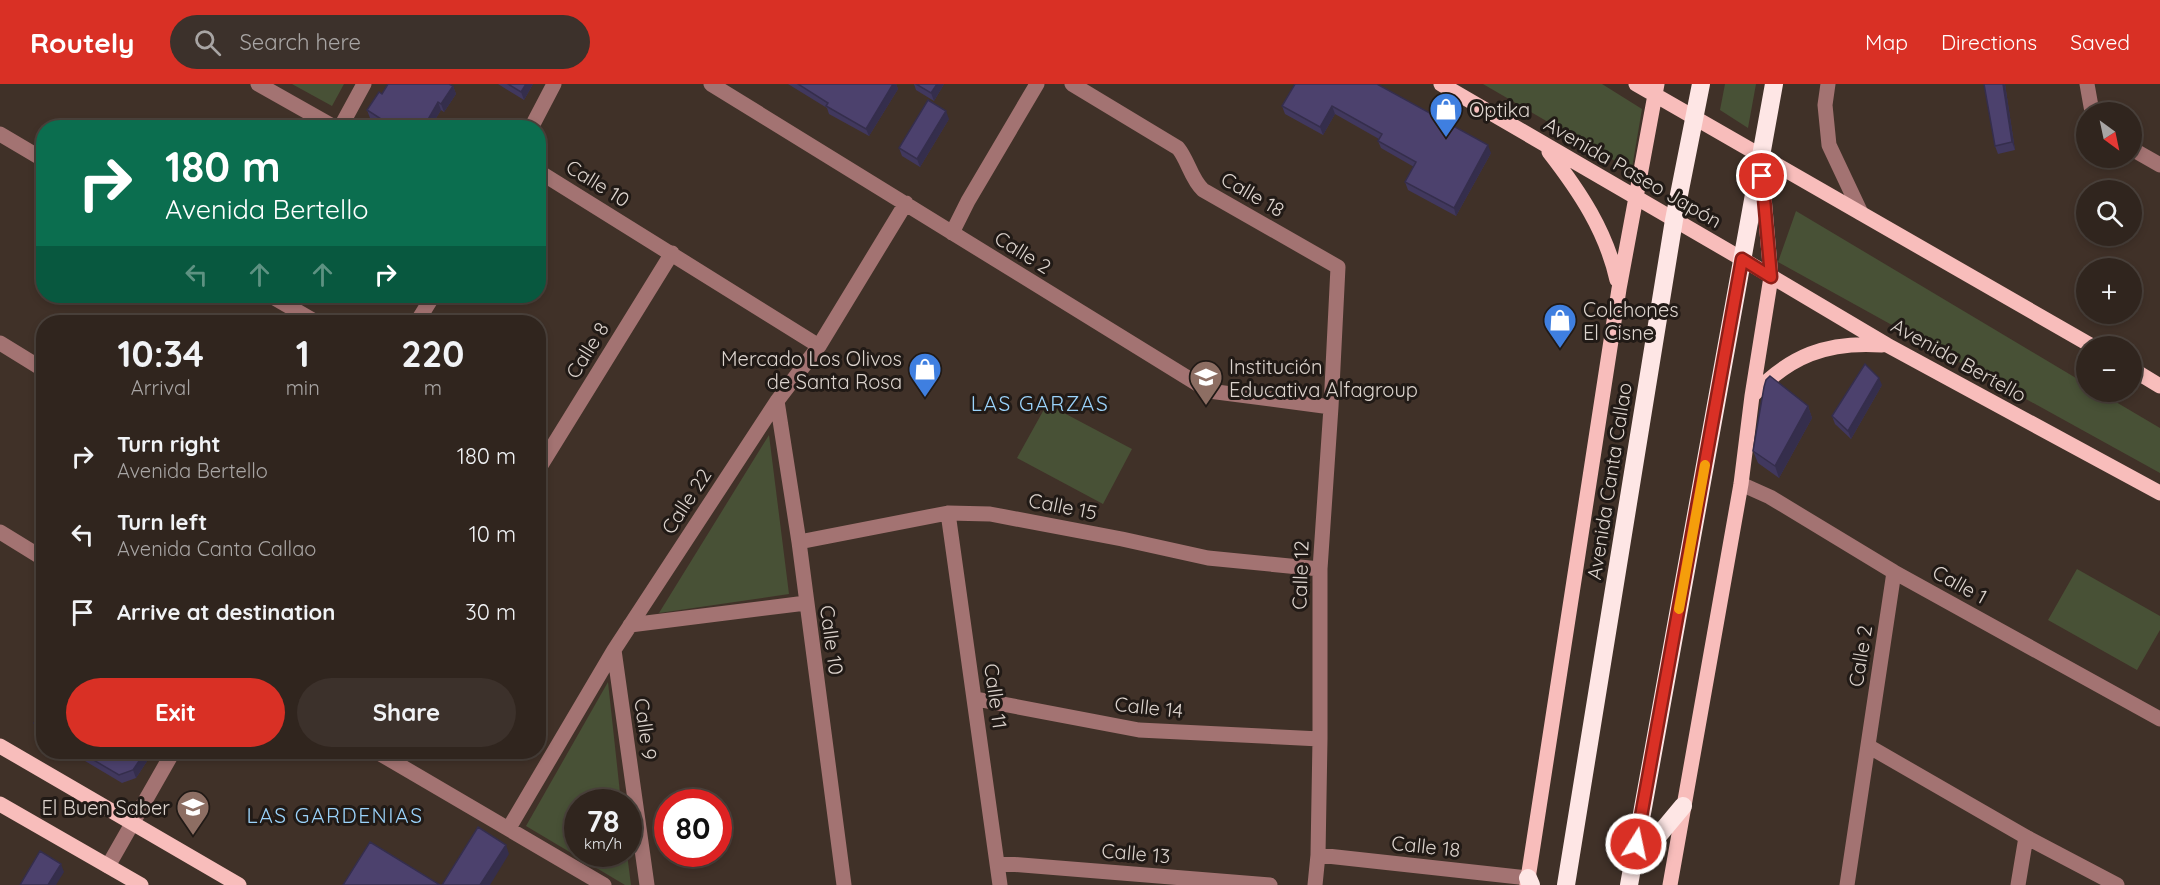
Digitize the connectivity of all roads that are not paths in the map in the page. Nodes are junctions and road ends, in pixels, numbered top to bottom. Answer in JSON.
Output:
{"nodes":[{"id":1,"x":258,"y":84,"type":"edge"},
{"id":2,"x":364,"y":84,"type":"edge"},
{"id":3,"x":554,"y":84,"type":"edge"},
{"id":4,"x":711,"y":84,"type":"edge"},
{"id":5,"x":1037,"y":84,"type":"edge"},
{"id":6,"x":1072,"y":84,"type":"edge"},
{"id":7,"x":1441,"y":84,"type":"edge"},
{"id":8,"x":1636,"y":84,"type":"edge"},
{"id":9,"x":1774,"y":84,"type":"edge"},
{"id":10,"x":1828,"y":84,"type":"edge"},
{"id":11,"x":2087,"y":84,"type":"edge"},
{"id":12,"x":1700,"y":86,"type":"edge"},
{"id":13,"x":1656,"y":90,"type":"edge"},
{"id":14,"x":2090,"y":102,"type":"edge"},
{"id":15,"x":1694,"y":118,"type":"junction"},
{"id":16,"x":323,"y":120,"type":"edge"},
{"id":17,"x":343,"y":120,"type":"edge"},
{"id":18,"x":535,"y":120,"type":"edge"},
{"id":19,"x":0,"y":134,"type":"edge"},
{"id":20,"x":1544,"y":144,"type":"junction"},
{"id":21,"x":36,"y":155,"type":"edge"},
{"id":22,"x":2142,"y":155,"type":"edge"},
{"id":23,"x":1760,"y":156,"type":"junction"},
{"id":24,"x":2160,"y":165,"type":"edge"},
{"id":25,"x":546,"y":176,"type":"edge"},
{"id":26,"x":1636,"y":197,"type":"junction"},
{"id":27,"x":906,"y":203,"type":"junction"},
{"id":28,"x":1861,"y":213,"type":"junction"},
{"id":29,"x":1674,"y":220,"type":"junction"},
{"id":30,"x":952,"y":233,"type":"junction"},
{"id":31,"x":672,"y":253,"type":"junction"},
{"id":32,"x":1742,"y":259,"type":"junction"},
{"id":33,"x":1338,"y":267,"type":"joint"},
{"id":34,"x":1771,"y":277,"type":"junction"},
{"id":35,"x":1619,"y":289,"type":"junction"},
{"id":36,"x":283,"y":303,"type":"edge"},
{"id":37,"x":304,"y":315,"type":"edge"},
{"id":38,"x":2076,"y":337,"type":"edge"},
{"id":39,"x":0,"y":343,"type":"edge"},
{"id":40,"x":1887,"y":345,"type":"junction"},
{"id":41,"x":819,"y":346,"type":"junction"},
{"id":42,"x":36,"y":365,"type":"edge"},
{"id":43,"x":2142,"y":375,"type":"edge"},
{"id":44,"x":2160,"y":386,"type":"edge"},
{"id":45,"x":1752,"y":396,"type":"junction"},
{"id":46,"x":777,"y":400,"type":"junction"},
{"id":47,"x":1331,"y":407,"type":"junction"},
{"id":48,"x":546,"y":457,"type":"edge"},
{"id":49,"x":1741,"y":484,"type":"junction"},
{"id":50,"x":2160,"y":493,"type":"edge"},
{"id":51,"x":948,"y":513,"type":"junction"},
{"id":52,"x":0,"y":532,"type":"edge"},
{"id":53,"x":800,"y":542,"type":"junction"},
{"id":54,"x":36,"y":555,"type":"edge"},
{"id":55,"x":1320,"y":569,"type":"junction"},
{"id":56,"x":1894,"y":572,"type":"junction"},
{"id":57,"x":806,"y":603,"type":"junction"},
{"id":58,"x":630,"y":625,"type":"junction"},
{"id":59,"x":614,"y":650,"type":"junction"},
{"id":60,"x":976,"y":699,"type":"junction"},
{"id":61,"x":2160,"y":718,"type":"edge"},
{"id":62,"x":1320,"y":738,"type":"junction"},
{"id":63,"x":0,"y":746,"type":"edge"},
{"id":64,"x":1868,"y":746,"type":"junction"},
{"id":65,"x":169,"y":759,"type":"edge"},
{"id":66,"x":389,"y":759,"type":"edge"},
{"id":67,"x":0,"y":804,"type":"edge"},
{"id":68,"x":1683,"y":806,"type":"junction"},
{"id":69,"x":133,"y":822,"type":"junction"},
{"id":70,"x":509,"y":828,"type":"junction"},
{"id":71,"x":2026,"y":837,"type":"junction"},
{"id":72,"x":1318,"y":855,"type":"junction"},
{"id":73,"x":997,"y":863,"type":"junction"},
{"id":74,"x":108,"y":866,"type":"junction"},
{"id":75,"x":1631,"y":876,"type":"edge"},
{"id":76,"x":1529,"y":883,"type":"edge"},
{"id":77,"x":141,"y":885,"type":"edge"},
{"id":78,"x":239,"y":885,"type":"edge"},
{"id":79,"x":604,"y":885,"type":"edge"},
{"id":80,"x":647,"y":885,"type":"edge"},
{"id":81,"x":844,"y":885,"type":"edge"},
{"id":82,"x":1000,"y":885,"type":"edge"},
{"id":83,"x":1270,"y":885,"type":"edge"},
{"id":84,"x":1315,"y":885,"type":"edge"},
{"id":85,"x":1566,"y":885,"type":"edge"},
{"id":86,"x":1670,"y":885,"type":"edge"},
{"id":87,"x":1847,"y":885,"type":"edge"},
{"id":88,"x":2018,"y":885,"type":"edge"},
{"id":89,"x":2117,"y":885,"type":"edge"}],
"edges":[{"from":1,"to":16,"type":"street"},
{"from":2,"to":17,"type":"street"},
{"from":3,"to":18,"type":"street"},
{"from":4,"to":27,"type":"street","name":"Calle 2"},
{"from":5,"to":30,"type":"street"},
{"from":6,"to":33,"type":"street","name":"Calle 18"},
{"from":7,"to":20,"type":"main road","name":"Avenida Paseo Japón"},
{"from":8,"to":13,"type":"main road"},
{"from":9,"to":23,"type":"highway"},
{"from":10,"to":28,"type":"street"},
{"from":11,"to":14,"type":"street"},
{"from":12,"to":15,"type":"highway","name":"Avenida Canta Callao"},
{"from":13,"to":15,"type":"main road"},
{"from":13,"to":26,"type":"main road","name":"Avenida Canta Callao"},
{"from":15,"to":23,"type":"main road"},
{"from":15,"to":29,"type":"highway","name":"Avenida Canta Callao"},
{"from":19,"to":21,"type":"street"},
{"from":20,"to":26,"type":"main road","name":"Avenida Paseo Japón"},
{"from":20,"to":35,"type":"main road"},
{"from":22,"to":24,"type":"street"},
{"from":23,"to":28,"type":"main road"},
{"from":23,"to":32,"type":"highway"},
{"from":23,"to":34,"type":"main road"},
{"from":25,"to":31,"type":"street","name":"Calle 10"},
{"from":26,"to":29,"type":"main road","name":"Avenida Paseo Japón"},
{"from":26,"to":35,"type":"main road","name":"Avenida Canta Callao"},
{"from":27,"to":30,"type":"street","name":"Calle 2"},
{"from":27,"to":41,"type":"street","name":"Calle 22"},
{"from":28,"to":38,"type":"main road"},
{"from":29,"to":32,"type":"main road","name":"Avenida Paseo Japón"},
{"from":29,"to":85,"type":"highway","name":"Avenida Canta Callao"},
{"from":30,"to":47,"type":"street","name":"Calle 2"},
{"from":31,"to":41,"type":"street","name":"Calle 10"},
{"from":31,"to":48,"type":"street","name":"Calle 8"},
{"from":32,"to":34,"type":"main road","name":"Avenida Bertello"},
{"from":32,"to":75,"type":"highway"},
{"from":33,"to":47,"type":"street","name":"Calle 12"},
{"from":34,"to":40,"type":"main road","name":"Avenida Bertello"},
{"from":34,"to":45,"type":"main road"},
{"from":35,"to":76,"type":"main road","name":"Avenida Canta Callao"},
{"from":36,"to":37,"type":"street"},
{"from":39,"to":42,"type":"street"},
{"from":40,"to":45,"type":"main road"},
{"from":40,"to":50,"type":"main road","name":"Avenida Bertello"},
{"from":41,"to":46,"type":"street","name":"Calle 22"},
{"from":43,"to":44,"type":"main road"},
{"from":45,"to":49,"type":"main road"},
{"from":46,"to":53,"type":"street","name":"Calle 10"},
{"from":46,"to":58,"type":"street","name":"Calle 22"},
{"from":47,"to":55,"type":"street","name":"Calle 12"},
{"from":49,"to":56,"type":"street","name":"Calle 1"},
{"from":49,"to":68,"type":"main road"},
{"from":51,"to":53,"type":"street","name":"Calle 15"},
{"from":51,"to":55,"type":"street","name":"Calle 15"},
{"from":51,"to":60,"type":"street","name":"Calle 11"},
{"from":52,"to":54,"type":"street"},
{"from":53,"to":57,"type":"street","name":"Calle 10"},
{"from":55,"to":62,"type":"street","name":"Calle 12"},
{"from":56,"to":61,"type":"street","name":"Calle 1"},
{"from":56,"to":64,"type":"street","name":"Calle 2"},
{"from":57,"to":58,"type":"street"},
{"from":57,"to":81,"type":"street","name":"Calle 10"},
{"from":58,"to":59,"type":"street","name":"Calle 22"},
{"from":59,"to":70,"type":"street","name":"Calle 22"},
{"from":59,"to":80,"type":"street","name":"Calle 9"},
{"from":60,"to":62,"type":"street","name":"Calle 14"},
{"from":60,"to":73,"type":"street","name":"Calle 11"},
{"from":62,"to":72,"type":"street","name":"Calle 12"},
{"from":63,"to":69,"type":"main road"},
{"from":64,"to":71,"type":"street"},
{"from":64,"to":87,"type":"street","name":"Calle 2"},
{"from":65,"to":69,"type":"street"},
{"from":66,"to":70,"type":"street"},
{"from":67,"to":74,"type":"main road"},
{"from":68,"to":75,"type":"highway"},
{"from":68,"to":86,"type":"main road"},
{"from":69,"to":74,"type":"street"},
{"from":69,"to":78,"type":"main road"},
{"from":70,"to":79,"type":"street"},
{"from":71,"to":88,"type":"street"},
{"from":71,"to":89,"type":"street"},
{"from":72,"to":76,"type":"street","name":"Calle 18"},
{"from":72,"to":84,"type":"street","name":"Calle 12"},
{"from":73,"to":82,"type":"street","name":"Calle 11"},
{"from":73,"to":83,"type":"street","name":"Calle 13"},
{"from":74,"to":77,"type":"main road"}]}
